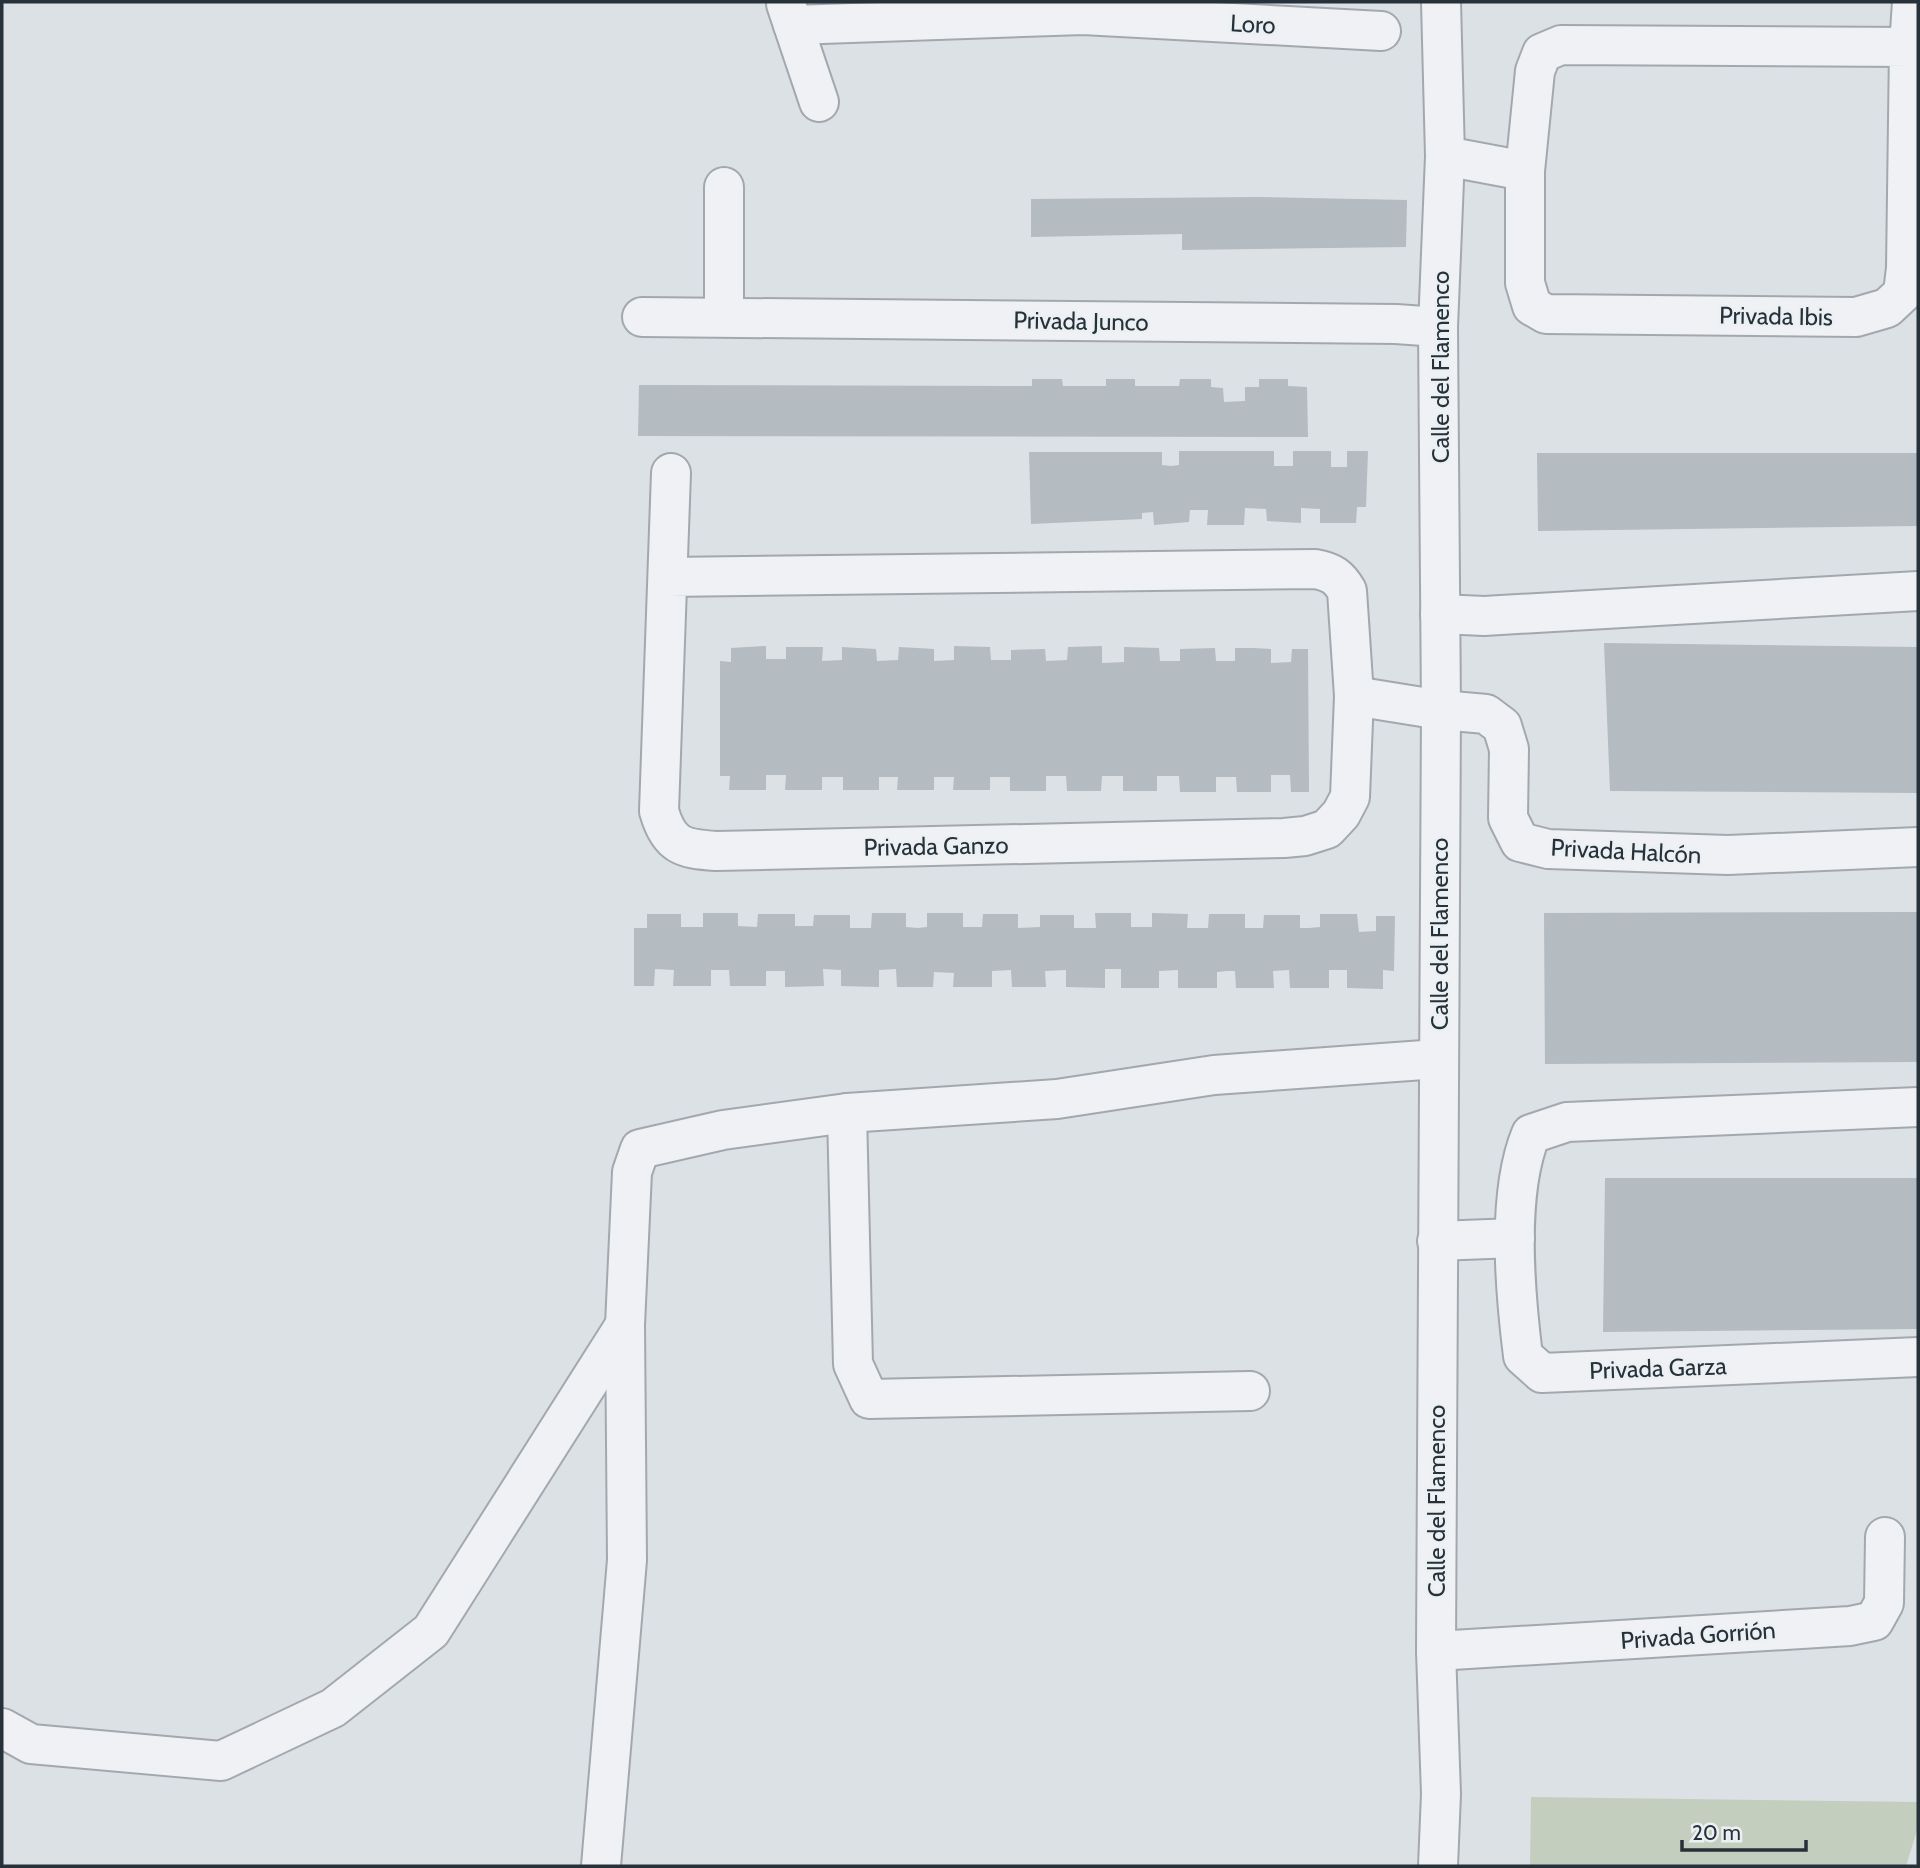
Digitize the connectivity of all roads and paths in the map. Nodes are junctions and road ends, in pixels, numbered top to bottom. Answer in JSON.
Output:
{"nodes":[{"id":1,"x":1441,"y":2,"type":"edge"},
{"id":2,"x":1912,"y":2,"type":"edge"},
{"id":3,"x":1086,"y":8,"type":"edge"},
{"id":4,"x":789,"y":13,"type":"edge"},
{"id":5,"x":1381,"y":32,"type":"dead end"},
{"id":6,"x":1909,"y":47,"type":"junction"},
{"id":7,"x":819,"y":102,"type":"dead end"},
{"id":8,"x":1445,"y":156,"type":"junction"},
{"id":9,"x":1525,"y":171,"type":"junction"},
{"id":10,"x":724,"y":187,"type":"dead end"},
{"id":11,"x":642,"y":317,"type":"dead end"},
{"id":12,"x":724,"y":317,"type":"junction"},
{"id":13,"x":1438,"y":327,"type":"junction"},
{"id":14,"x":671,"y":473,"type":"dead end"},
{"id":15,"x":668,"y":577,"type":"junction"},
{"id":16,"x":1918,"y":592,"type":"edge"},
{"id":17,"x":1440,"y":614,"type":"junction"},
{"id":18,"x":1354,"y":696,"type":"junction"},
{"id":19,"x":1441,"y":710,"type":"junction"},
{"id":20,"x":1918,"y":847,"type":"edge"},
{"id":21,"x":1438,"y":1059,"type":"junction"},
{"id":22,"x":1918,"y":1107,"type":"edge"},
{"id":23,"x":847,"y":1114,"type":"junction"},
{"id":24,"x":1515,"y":1238,"type":"junction"},
{"id":25,"x":1437,"y":1241,"type":"junction"},
{"id":26,"x":625,"y":1325,"type":"junction"},
{"id":27,"x":1918,"y":1357,"type":"edge"},
{"id":28,"x":1250,"y":1391,"type":"dead end"},
{"id":29,"x":1885,"y":1538,"type":"dead end"},
{"id":30,"x":1436,"y":1651,"type":"junction"},
{"id":31,"x":2,"y":1728,"type":"edge"},
{"id":32,"x":601,"y":1866,"type":"edge"},
{"id":33,"x":1438,"y":1866,"type":"edge"}],
"edges":[{"from":1,"to":8,"type":"street","name":"Calle del Flamenco"},
{"from":2,"to":6,"type":"street","name":"Privada Ibis"},
{"from":3,"to":4,"type":"street","name":"Loro"},
{"from":3,"to":5,"type":"street","name":"Loro"},
{"from":4,"to":7,"type":"street","name":"Loro"},
{"from":6,"to":9,"type":"street","name":"Privada Ibis"},
{"from":6,"to":9,"type":"street","name":"Privada Ibis"},
{"from":8,"to":9,"type":"street"},
{"from":8,"to":13,"type":"street","name":"Calle del Flamenco"},
{"from":10,"to":12,"type":"street"},
{"from":11,"to":12,"type":"street","name":"Privada Junco"},
{"from":12,"to":13,"type":"street","name":"Privada Junco"},
{"from":13,"to":17,"type":"street","name":"Calle del Flamenco"},
{"from":14,"to":15,"type":"street","name":"Privada Ganzo"},
{"from":15,"to":18,"type":"street","name":"Privada Ganzo"},
{"from":15,"to":18,"type":"street","name":"Privada Ganzo"},
{"from":16,"to":17,"type":"street"},
{"from":17,"to":19,"type":"street","name":"Calle del Flamenco"},
{"from":18,"to":19,"type":"street"},
{"from":19,"to":20,"type":"street","name":"Privada Halcón"},
{"from":19,"to":21,"type":"street","name":"Calle del Flamenco"},
{"from":21,"to":23,"type":"street"},
{"from":21,"to":25,"type":"street","name":"Calle del Flamenco"},
{"from":22,"to":24,"type":"street","name":"Privada Garza"},
{"from":23,"to":26,"type":"street"},
{"from":23,"to":28,"type":"street"},
{"from":24,"to":25,"type":"street"},
{"from":24,"to":27,"type":"street","name":"Privada Garza"},
{"from":25,"to":30,"type":"street","name":"Calle del Flamenco"},
{"from":26,"to":31,"type":"street"},
{"from":26,"to":32,"type":"street"},
{"from":29,"to":30,"type":"street","name":"Privada Gorrión"},
{"from":30,"to":33,"type":"street","name":"Calle del Flamenco"}]}
